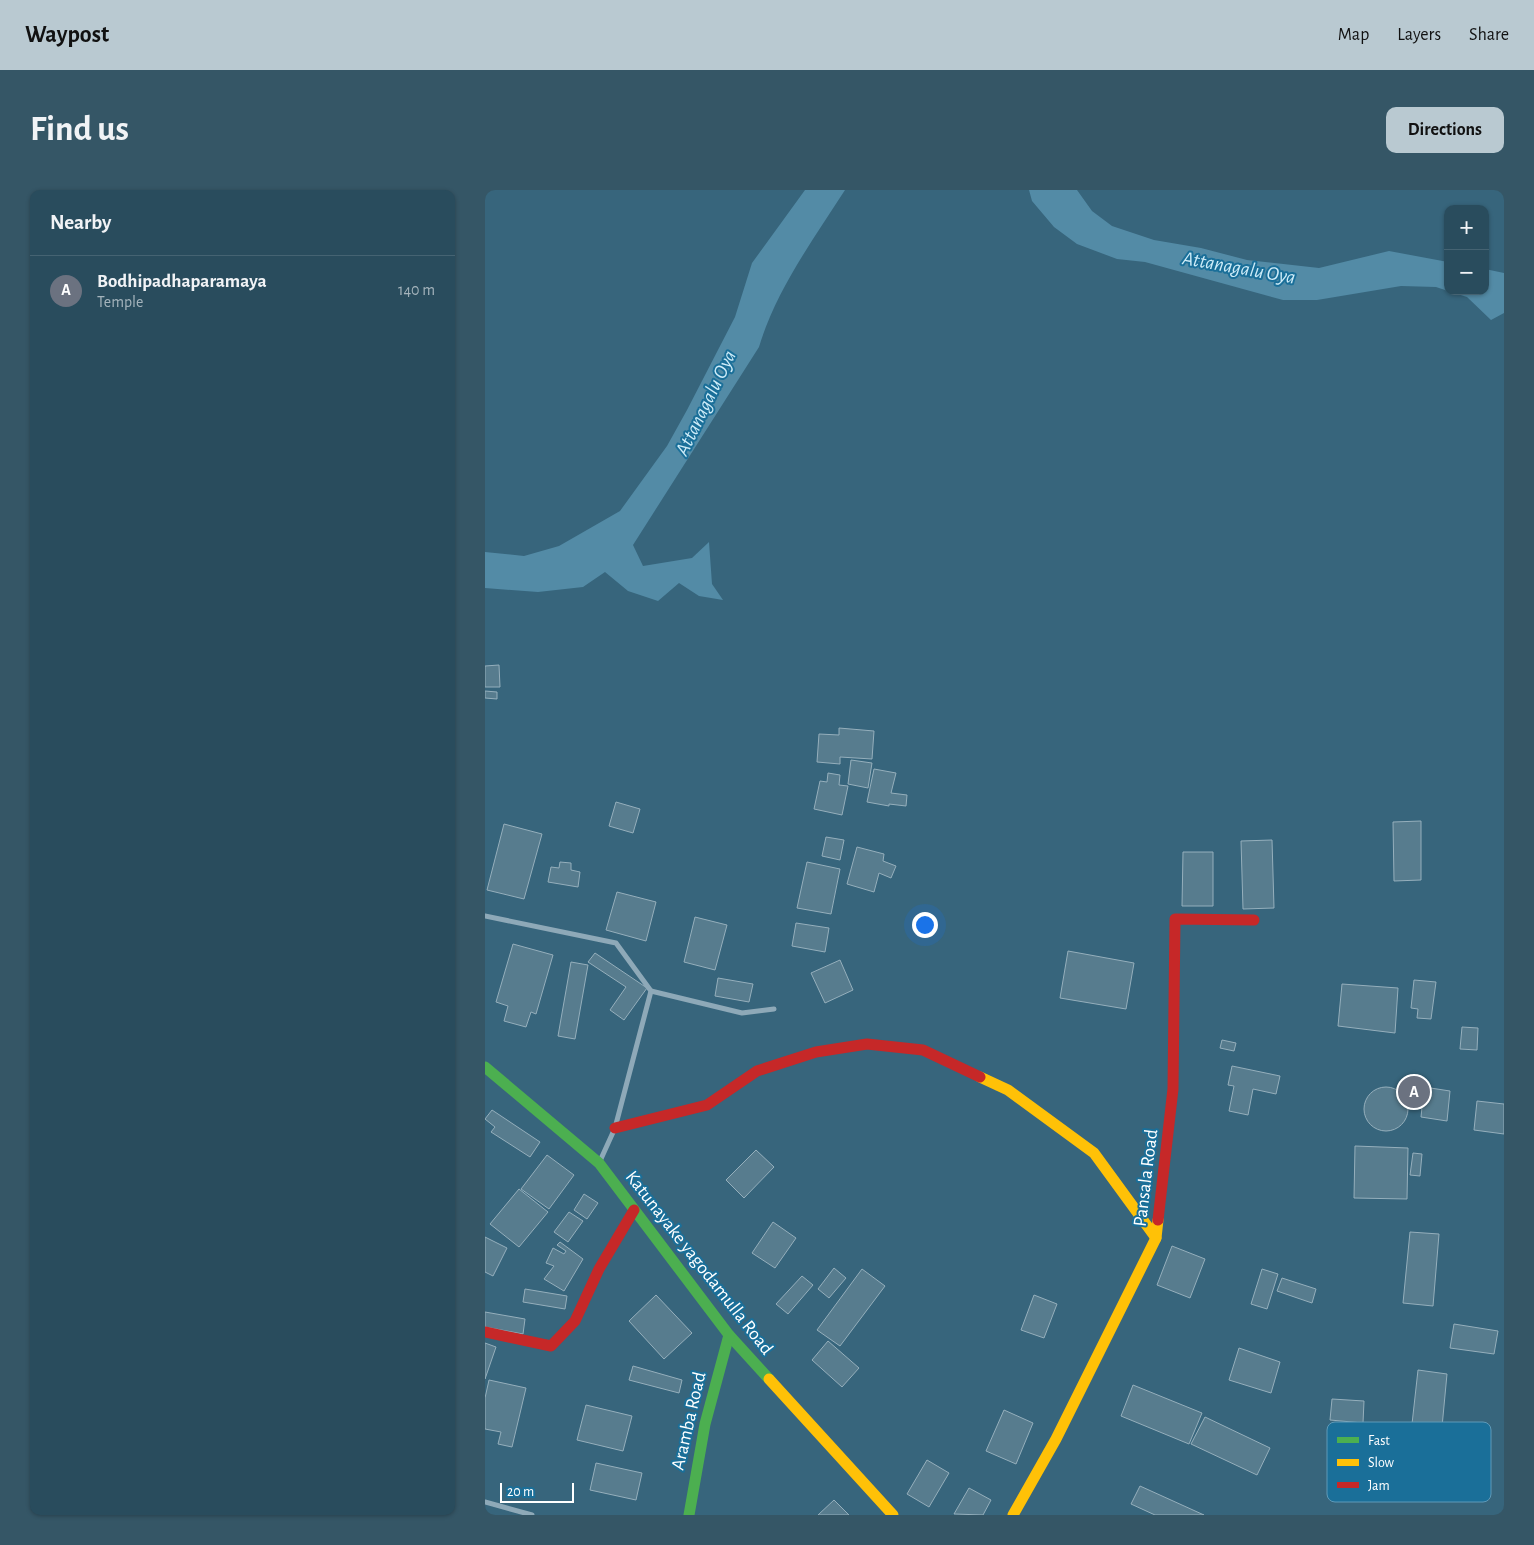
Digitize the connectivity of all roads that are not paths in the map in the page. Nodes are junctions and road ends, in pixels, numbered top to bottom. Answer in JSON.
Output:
{"nodes":[{"id":1,"x":485,"y":916,"type":"edge"},
{"id":2,"x":1254,"y":920,"type":"dead end"},
{"id":3,"x":651,"y":991,"type":"junction"},
{"id":4,"x":774,"y":1009,"type":"dead end"},
{"id":5,"x":485,"y":1067,"type":"edge"},
{"id":6,"x":615,"y":1128,"type":"junction"},
{"id":7,"x":599,"y":1163,"type":"junction"},
{"id":8,"x":634,"y":1210,"type":"junction"},
{"id":9,"x":1156,"y":1238,"type":"junction"},
{"id":10,"x":485,"y":1332,"type":"edge"},
{"id":11,"x":729,"y":1335,"type":"junction"},
{"id":12,"x":485,"y":1502,"type":"edge"},
{"id":13,"x":532,"y":1515,"type":"edge"},
{"id":14,"x":689,"y":1515,"type":"edge"},
{"id":15,"x":893,"y":1515,"type":"edge"},
{"id":16,"x":1013,"y":1515,"type":"edge"}],
"edges":[{"from":1,"to":3,"type":"street"},
{"from":2,"to":9,"type":"street","name":"Pansala Road"},
{"from":3,"to":4,"type":"street"},
{"from":3,"to":6,"type":"street"},
{"from":5,"to":7,"type":"street","name":"Katunayake yagodamulla Road"},
{"from":6,"to":7,"type":"street"},
{"from":6,"to":9,"type":"street"},
{"from":7,"to":8,"type":"street","name":"Katunayake yagodamulla Road"},
{"from":8,"to":10,"type":"street"},
{"from":8,"to":11,"type":"street","name":"Katunayake yagodamulla Road"},
{"from":9,"to":16,"type":"street","name":"Pansala Road"},
{"from":11,"to":14,"type":"street","name":"Aramba Road"},
{"from":11,"to":15,"type":"street","name":"Katunayake yagodamulla Road"},
{"from":12,"to":13,"type":"street"}]}
